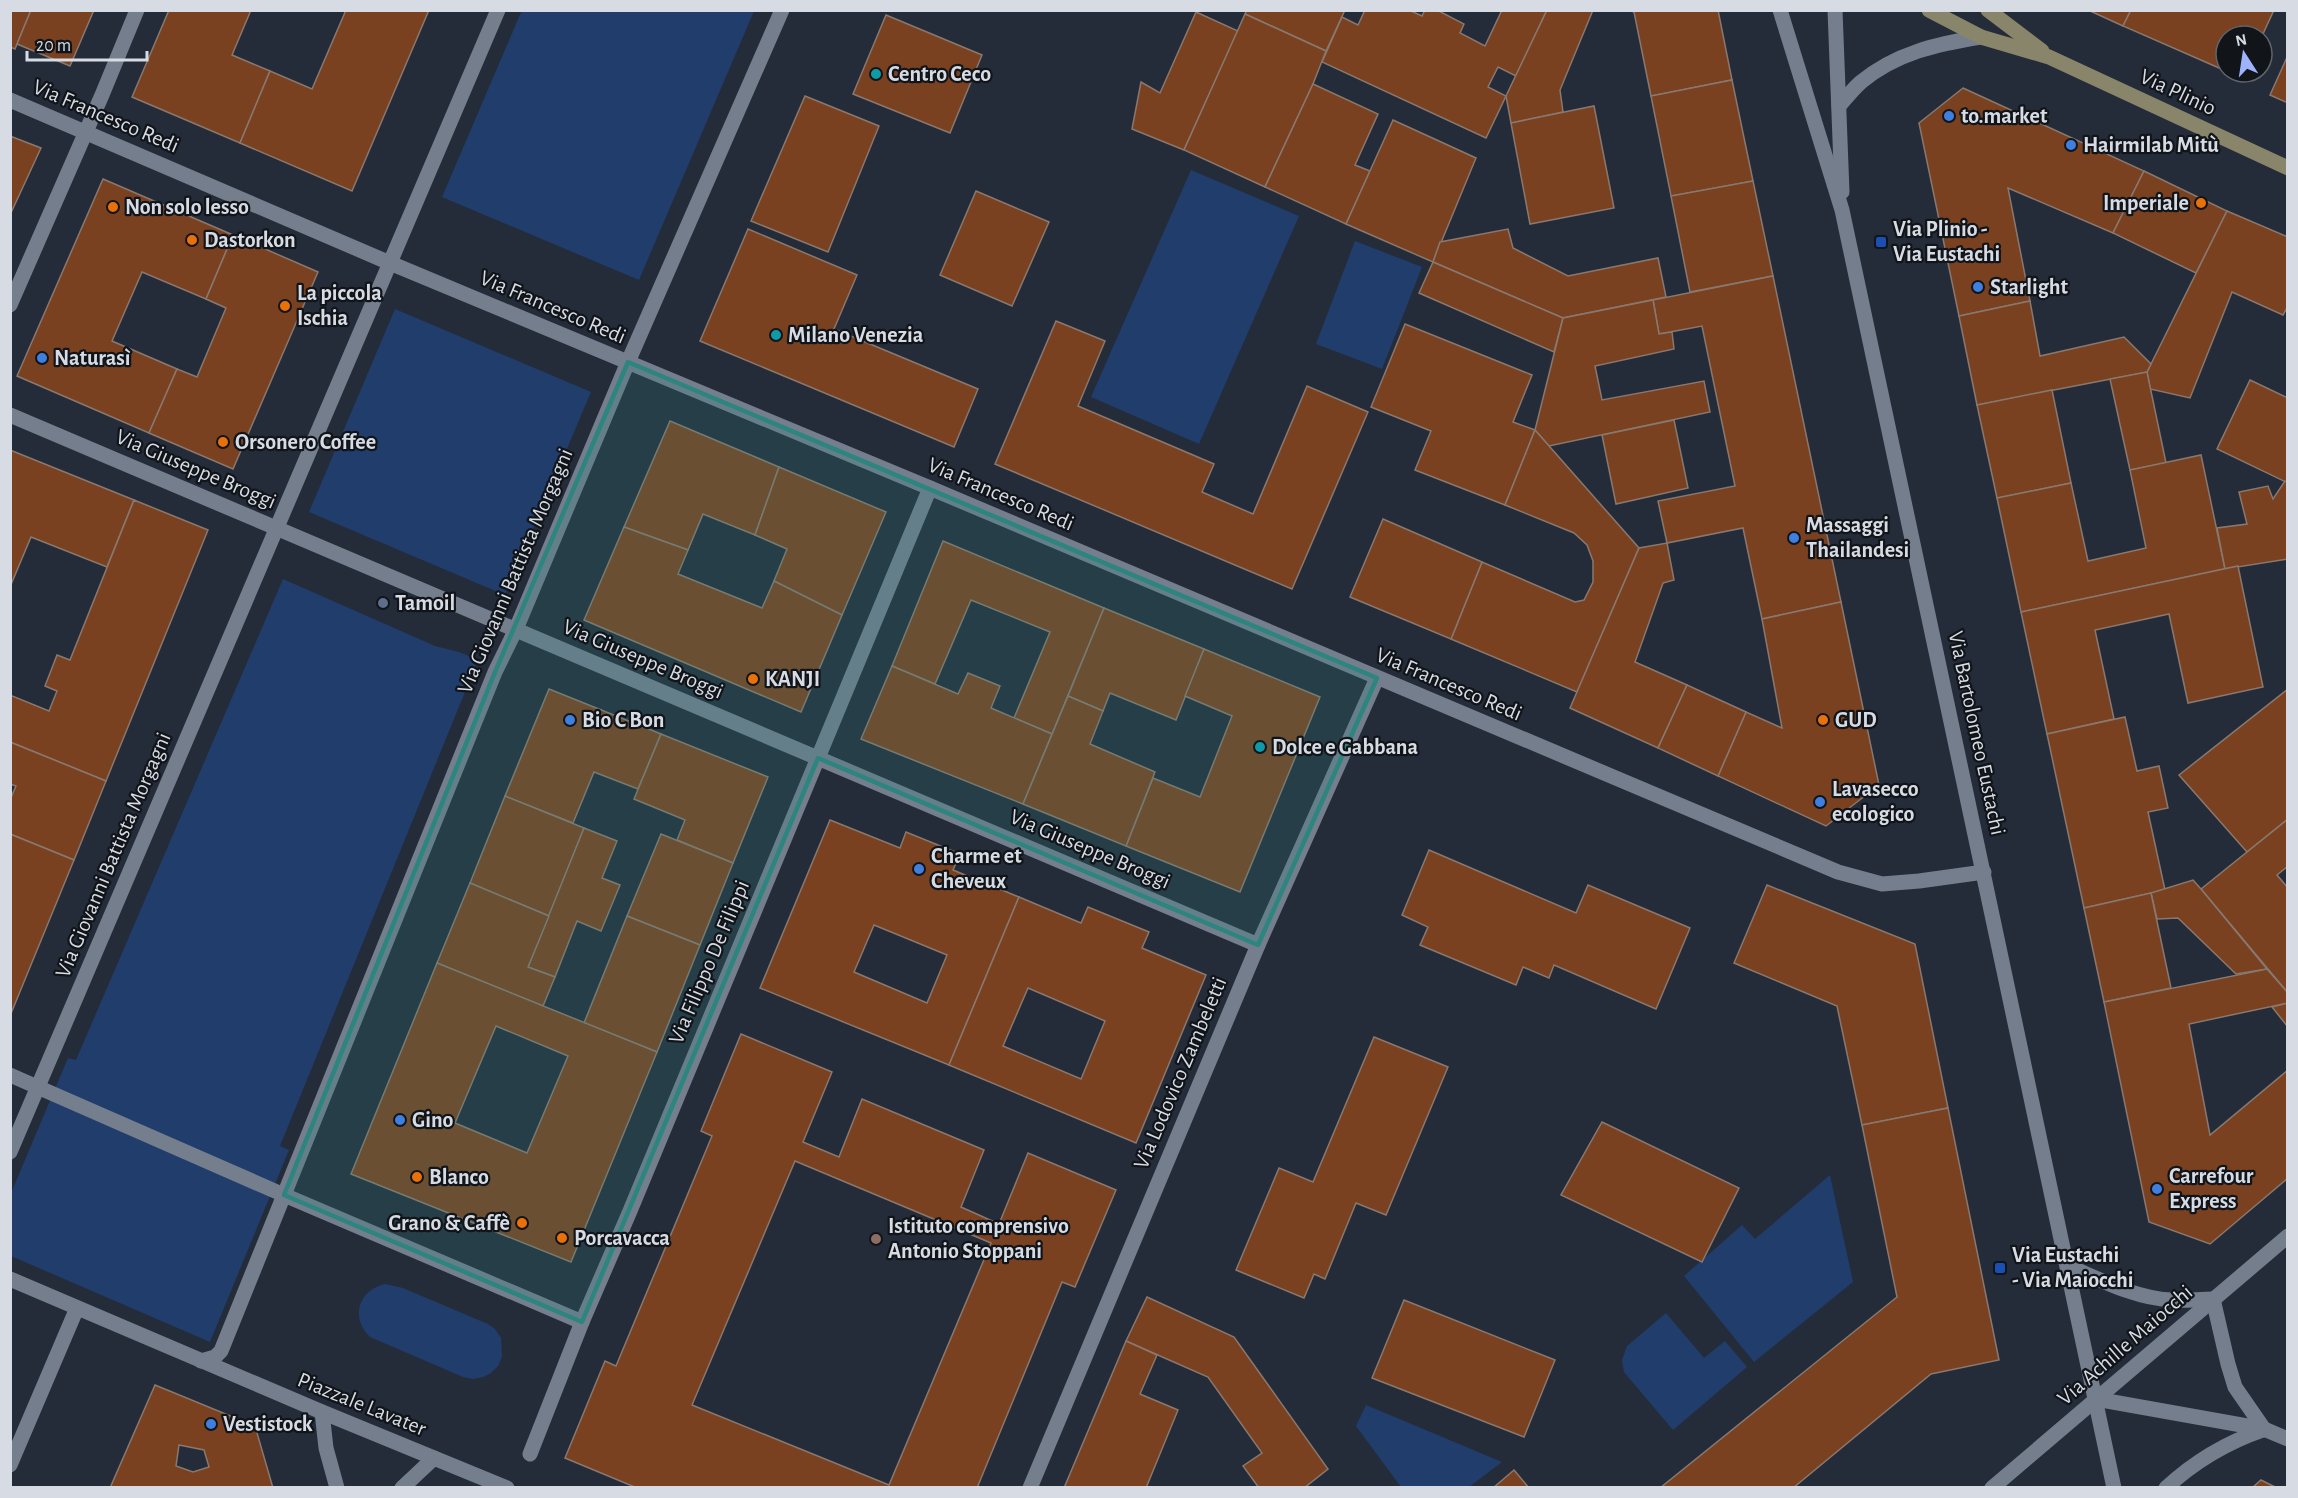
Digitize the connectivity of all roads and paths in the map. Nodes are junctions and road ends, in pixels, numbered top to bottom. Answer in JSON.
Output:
{"nodes":[{"id":1,"x":137,"y":10,"type":"edge"},
{"id":2,"x":498,"y":10,"type":"edge"},
{"id":3,"x":782,"y":10,"type":"edge"},
{"id":4,"x":1780,"y":10,"type":"edge"},
{"id":5,"x":1835,"y":10,"type":"edge"},
{"id":6,"x":1929,"y":10,"type":"edge"},
{"id":7,"x":1988,"y":10,"type":"edge"},
{"id":8,"x":1981,"y":37,"type":"junction"},
{"id":9,"x":2049,"y":57,"type":"junction"},
{"id":10,"x":10,"y":99,"type":"edge"},
{"id":11,"x":1839,"y":106,"type":"junction"},
{"id":12,"x":86,"y":132,"type":"junction"},
{"id":13,"x":2288,"y":168,"type":"edge"},
{"id":14,"x":1842,"y":210,"type":"junction"},
{"id":15,"x":390,"y":263,"type":"junction"},
{"id":16,"x":10,"y":305,"type":"edge"},
{"id":17,"x":628,"y":362,"type":"junction"},
{"id":18,"x":10,"y":415,"type":"edge"},
{"id":19,"x":930,"y":488,"type":"junction"},
{"id":20,"x":278,"y":528,"type":"junction"},
{"id":21,"x":516,"y":629,"type":"junction"},
{"id":22,"x":1377,"y":678,"type":"junction"},
{"id":23,"x":818,"y":758,"type":"junction"},
{"id":24,"x":1984,"y":872,"type":"junction"},
{"id":25,"x":1258,"y":945,"type":"junction"},
{"id":26,"x":10,"y":1075,"type":"edge"},
{"id":27,"x":38,"y":1087,"type":"junction"},
{"id":28,"x":10,"y":1152,"type":"edge"},
{"id":29,"x":284,"y":1195,"type":"junction"},
{"id":30,"x":2288,"y":1236,"type":"edge"},
{"id":31,"x":2068,"y":1266,"type":"junction"},
{"id":32,"x":10,"y":1279,"type":"edge"},
{"id":33,"x":2213,"y":1299,"type":"junction"},
{"id":34,"x":76,"y":1308,"type":"junction"},
{"id":35,"x":582,"y":1322,"type":"junction"},
{"id":36,"x":201,"y":1361,"type":"junction"},
{"id":37,"x":2096,"y":1399,"type":"junction"},
{"id":38,"x":322,"y":1412,"type":"junction"},
{"id":39,"x":2264,"y":1429,"type":"junction"},
{"id":40,"x":2288,"y":1439,"type":"edge"},
{"id":41,"x":530,"y":1454,"type":"dead end"},
{"id":42,"x":434,"y":1458,"type":"junction"},
{"id":43,"x":10,"y":1464,"type":"edge"},
{"id":44,"x":337,"y":1488,"type":"edge"},
{"id":45,"x":402,"y":1488,"type":"edge"},
{"id":46,"x":507,"y":1488,"type":"edge"},
{"id":47,"x":1030,"y":1488,"type":"edge"},
{"id":48,"x":1992,"y":1488,"type":"edge"},
{"id":49,"x":2114,"y":1488,"type":"edge"},
{"id":50,"x":2166,"y":1488,"type":"edge"}],
"edges":[{"from":1,"to":12,"type":"street"},
{"from":2,"to":15,"type":"street","name":"Via Giovanni Battista Morgagni"},
{"from":3,"to":17,"type":"street","name":"Via Giovanni Battista Morgagni"},
{"from":4,"to":14,"type":"street","name":"Via Bartolomeo Eustachi"},
{"from":5,"to":11,"type":"street","name":"Via Bartolomeo Eustachi"},
{"from":6,"to":8,"type":"street","name":"Via Plinio"},
{"from":7,"to":9,"type":"street","name":"Via Plinio"},
{"from":8,"to":9,"type":"street","name":"Via Plinio"},
{"from":8,"to":11,"type":"street"},
{"from":9,"to":13,"type":"street","name":"Via Plinio"},
{"from":10,"to":12,"type":"street","name":"Via Francesco Redi"},
{"from":11,"to":14,"type":"street","name":"Via Bartolomeo Eustachi"},
{"from":12,"to":15,"type":"street","name":"Via Francesco Redi"},
{"from":12,"to":16,"type":"street"},
{"from":14,"to":24,"type":"street","name":"Via Bartolomeo Eustachi"},
{"from":15,"to":17,"type":"street","name":"Via Francesco Redi"},
{"from":15,"to":20,"type":"street","name":"Via Giovanni Battista Morgagni"},
{"from":17,"to":19,"type":"street","name":"Via Francesco Redi"},
{"from":17,"to":21,"type":"street","name":"Via Giovanni Battista Morgagni"},
{"from":18,"to":20,"type":"street","name":"Via Giuseppe Broggi"},
{"from":19,"to":22,"type":"street","name":"Via Francesco Redi"},
{"from":19,"to":23,"type":"street","name":"Via Filippo De Filippi"},
{"from":20,"to":21,"type":"street","name":"Via Giuseppe Broggi"},
{"from":20,"to":27,"type":"street","name":"Via Giovanni Battista Morgagni"},
{"from":21,"to":23,"type":"street","name":"Via Giuseppe Broggi"},
{"from":21,"to":29,"type":"street","name":"Via Giovanni Battista Morgagni"},
{"from":22,"to":24,"type":"street","name":"Via Francesco Redi"},
{"from":22,"to":25,"type":"street","name":"Via Lodovico Zambeletti"},
{"from":23,"to":25,"type":"street","name":"Via Giuseppe Broggi"},
{"from":23,"to":35,"type":"street","name":"Via Filippo De Filippi"},
{"from":24,"to":31,"type":"street","name":"Via Bartolomeo Eustachi"},
{"from":25,"to":47,"type":"street","name":"Via Lodovico Zambeletti"},
{"from":26,"to":27,"type":"street"},
{"from":27,"to":28,"type":"street"},
{"from":27,"to":29,"type":"street"},
{"from":29,"to":35,"type":"street"},
{"from":29,"to":36,"type":"street"},
{"from":30,"to":33,"type":"street","name":"Via Achille Maiocchi"},
{"from":31,"to":33,"type":"street"},
{"from":31,"to":37,"type":"street","name":"Via Bartolomeo Eustachi"},
{"from":32,"to":34,"type":"street","name":"Piazzale Lavater"},
{"from":33,"to":37,"type":"street","name":"Via Achille Maiocchi"},
{"from":33,"to":39,"type":"street"},
{"from":34,"to":36,"type":"street","name":"Piazzale Lavater"},
{"from":34,"to":43,"type":"street"},
{"from":35,"to":41,"type":"street","name":"Via Filippo De Filippi"},
{"from":36,"to":38,"type":"street","name":"Piazzale Lavater"},
{"from":37,"to":39,"type":"street"},
{"from":37,"to":48,"type":"street","name":"Via Achille Maiocchi"},
{"from":37,"to":49,"type":"street","name":"Via Bartolomeo Eustachi"},
{"from":38,"to":42,"type":"street","name":"Piazzale Lavater"},
{"from":38,"to":44,"type":"street"},
{"from":39,"to":40,"type":"street"},
{"from":39,"to":50,"type":"street"},
{"from":42,"to":45,"type":"street"},
{"from":42,"to":46,"type":"street","name":"Piazzale Lavater"}]}
